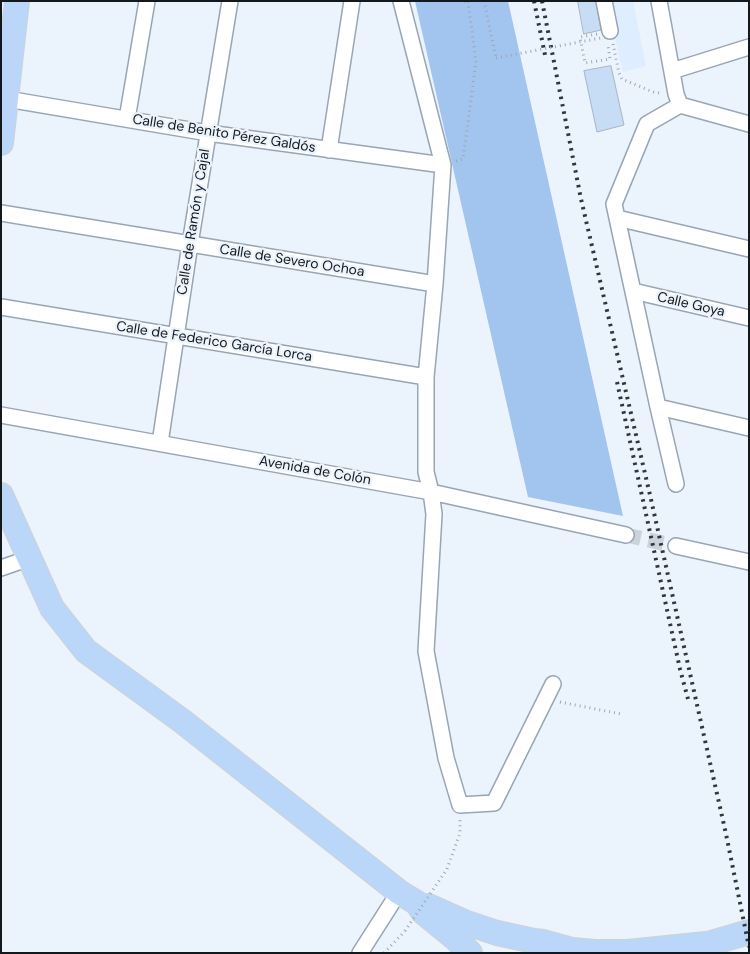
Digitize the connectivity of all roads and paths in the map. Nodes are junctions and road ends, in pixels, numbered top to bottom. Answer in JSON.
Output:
{"nodes":[{"id":1,"x":17,"y":1,"type":"edge"},
{"id":2,"x":147,"y":1,"type":"edge"},
{"id":3,"x":230,"y":1,"type":"edge"},
{"id":4,"x":352,"y":1,"type":"edge"},
{"id":5,"x":401,"y":1,"type":"edge"},
{"id":6,"x":459,"y":1,"type":"edge"},
{"id":7,"x":484,"y":1,"type":"edge"},
{"id":8,"x":604,"y":1,"type":"edge"},
{"id":9,"x":659,"y":1,"type":"edge"},
{"id":10,"x":468,"y":2,"type":"edge"},
{"id":11,"x":610,"y":31,"type":"junction"},
{"id":12,"x":749,"y":46,"type":"edge"},
{"id":13,"x":672,"y":71,"type":"junction"},
{"id":14,"x":4,"y":98,"type":"edge"},
{"id":15,"x":678,"y":100,"type":"junction"},
{"id":16,"x":127,"y":119,"type":"junction"},
{"id":17,"x":745,"y":120,"type":"edge"},
{"id":18,"x":208,"y":133,"type":"junction"},
{"id":19,"x":1,"y":143,"type":"edge"},
{"id":20,"x":329,"y":150,"type":"junction"},
{"id":21,"x":443,"y":165,"type":"junction"},
{"id":22,"x":1,"y":213,"type":"edge"},
{"id":23,"x":617,"y":218,"type":"junction"},
{"id":24,"x":190,"y":244,"type":"junction"},
{"id":25,"x":749,"y":249,"type":"edge"},
{"id":26,"x":435,"y":284,"type":"junction"},
{"id":27,"x":633,"y":291,"type":"junction"},
{"id":28,"x":1,"y":307,"type":"edge"},
{"id":29,"x":749,"y":318,"type":"edge"},
{"id":30,"x":176,"y":336,"type":"junction"},
{"id":31,"x":426,"y":377,"type":"junction"},
{"id":32,"x":658,"y":407,"type":"junction"},
{"id":33,"x":1,"y":415,"type":"edge"},
{"id":34,"x":749,"y":428,"type":"edge"},
{"id":35,"x":160,"y":442,"type":"junction"},
{"id":36,"x":676,"y":484,"type":"dead end"},
{"id":37,"x":431,"y":492,"type":"junction"},
{"id":38,"x":1,"y":495,"type":"edge"},
{"id":39,"x":626,"y":535,"type":"tunnel mouth"},
{"id":40,"x":676,"y":546,"type":"tunnel mouth"},
{"id":41,"x":30,"y":558,"type":"junction"},
{"id":42,"x":749,"y":562,"type":"edge"},
{"id":43,"x":1,"y":568,"type":"edge"},
{"id":44,"x":553,"y":684,"type":"dead end"},
{"id":45,"x":545,"y":700,"type":"junction"},
{"id":46,"x":621,"y":714,"type":"dead end"},
{"id":47,"x":460,"y":805,"type":"junction"},
{"id":48,"x":408,"y":898,"type":"junction"},
{"id":49,"x":749,"y":932,"type":"edge"},
{"id":50,"x":706,"y":944,"type":"junction"},
{"id":51,"x":549,"y":946,"type":"edge"},
{"id":52,"x":360,"y":953,"type":"edge"},
{"id":53,"x":384,"y":953,"type":"edge"},
{"id":54,"x":470,"y":953,"type":"edge"},
{"id":55,"x":507,"y":953,"type":"edge"},
{"id":56,"x":680,"y":953,"type":"edge"}],
"edges":[{"from":1,"to":14,"type":"main road"},
{"from":2,"to":16,"type":"street"},
{"from":3,"to":18,"type":"street","name":"Calle de Ramón y Cajal"},
{"from":4,"to":20,"type":"street"},
{"from":5,"to":21,"type":"street"},
{"from":6,"to":10,"type":"path"},
{"from":7,"to":11,"type":"path","bridge":true},
{"from":8,"to":11,"type":"street"},
{"from":9,"to":13,"type":"street"},
{"from":10,"to":21,"type":"path"},
{"from":11,"to":15,"type":"path"},
{"from":12,"to":13,"type":"street"},
{"from":13,"to":15,"type":"street"},
{"from":14,"to":16,"type":"street","name":"Calle de Benito Pérez Galdós"},
{"from":14,"to":19,"type":"main road"},
{"from":15,"to":17,"type":"street"},
{"from":15,"to":23,"type":"street"},
{"from":16,"to":18,"type":"street","name":"Calle de Benito Pérez Galdós"},
{"from":18,"to":20,"type":"street","name":"Calle de Benito Pérez Galdós"},
{"from":18,"to":24,"type":"street","name":"Calle de Ramón y Cajal"},
{"from":20,"to":21,"type":"street","name":"Calle de Benito Pérez Galdós"},
{"from":21,"to":26,"type":"street"},
{"from":22,"to":24,"type":"street","name":"Calle de Severo Ochoa"},
{"from":23,"to":25,"type":"street"},
{"from":23,"to":27,"type":"street"},
{"from":24,"to":26,"type":"street","name":"Calle de Severo Ochoa"},
{"from":24,"to":30,"type":"street","name":"Calle de Ramón y Cajal"},
{"from":26,"to":31,"type":"street"},
{"from":27,"to":29,"type":"street","name":"Calle Goya"},
{"from":27,"to":32,"type":"street"},
{"from":28,"to":30,"type":"street","name":"Calle de Federico García Lorca"},
{"from":30,"to":31,"type":"street","name":"Calle de Federico García Lorca"},
{"from":30,"to":35,"type":"street","name":"Calle de Ramón y Cajal"},
{"from":31,"to":37,"type":"street"},
{"from":32,"to":34,"type":"street"},
{"from":32,"to":36,"type":"street"},
{"from":33,"to":35,"type":"street","name":"Avenida de Colón"},
{"from":35,"to":37,"type":"street","name":"Avenida de Colón"},
{"from":37,"to":39,"type":"street","name":"Avenida de Colón"},
{"from":37,"to":47,"type":"street"},
{"from":38,"to":41,"type":"main road"},
{"from":40,"to":42,"type":"street"},
{"from":41,"to":43,"type":"street"},
{"from":41,"to":48,"type":"main road"},
{"from":44,"to":45,"type":"street"},
{"from":45,"to":46,"type":"path"},
{"from":45,"to":47,"type":"street"},
{"from":47,"to":53,"type":"path","bridge":true},
{"from":48,"to":51,"type":"main road"},
{"from":48,"to":52,"type":"street"},
{"from":48,"to":54,"type":"main road"},
{"from":49,"to":50,"type":"main road"},
{"from":50,"to":51,"type":"main road"},
{"from":50,"to":56,"type":"main road"},
{"from":51,"to":55,"type":"main road"}]}
